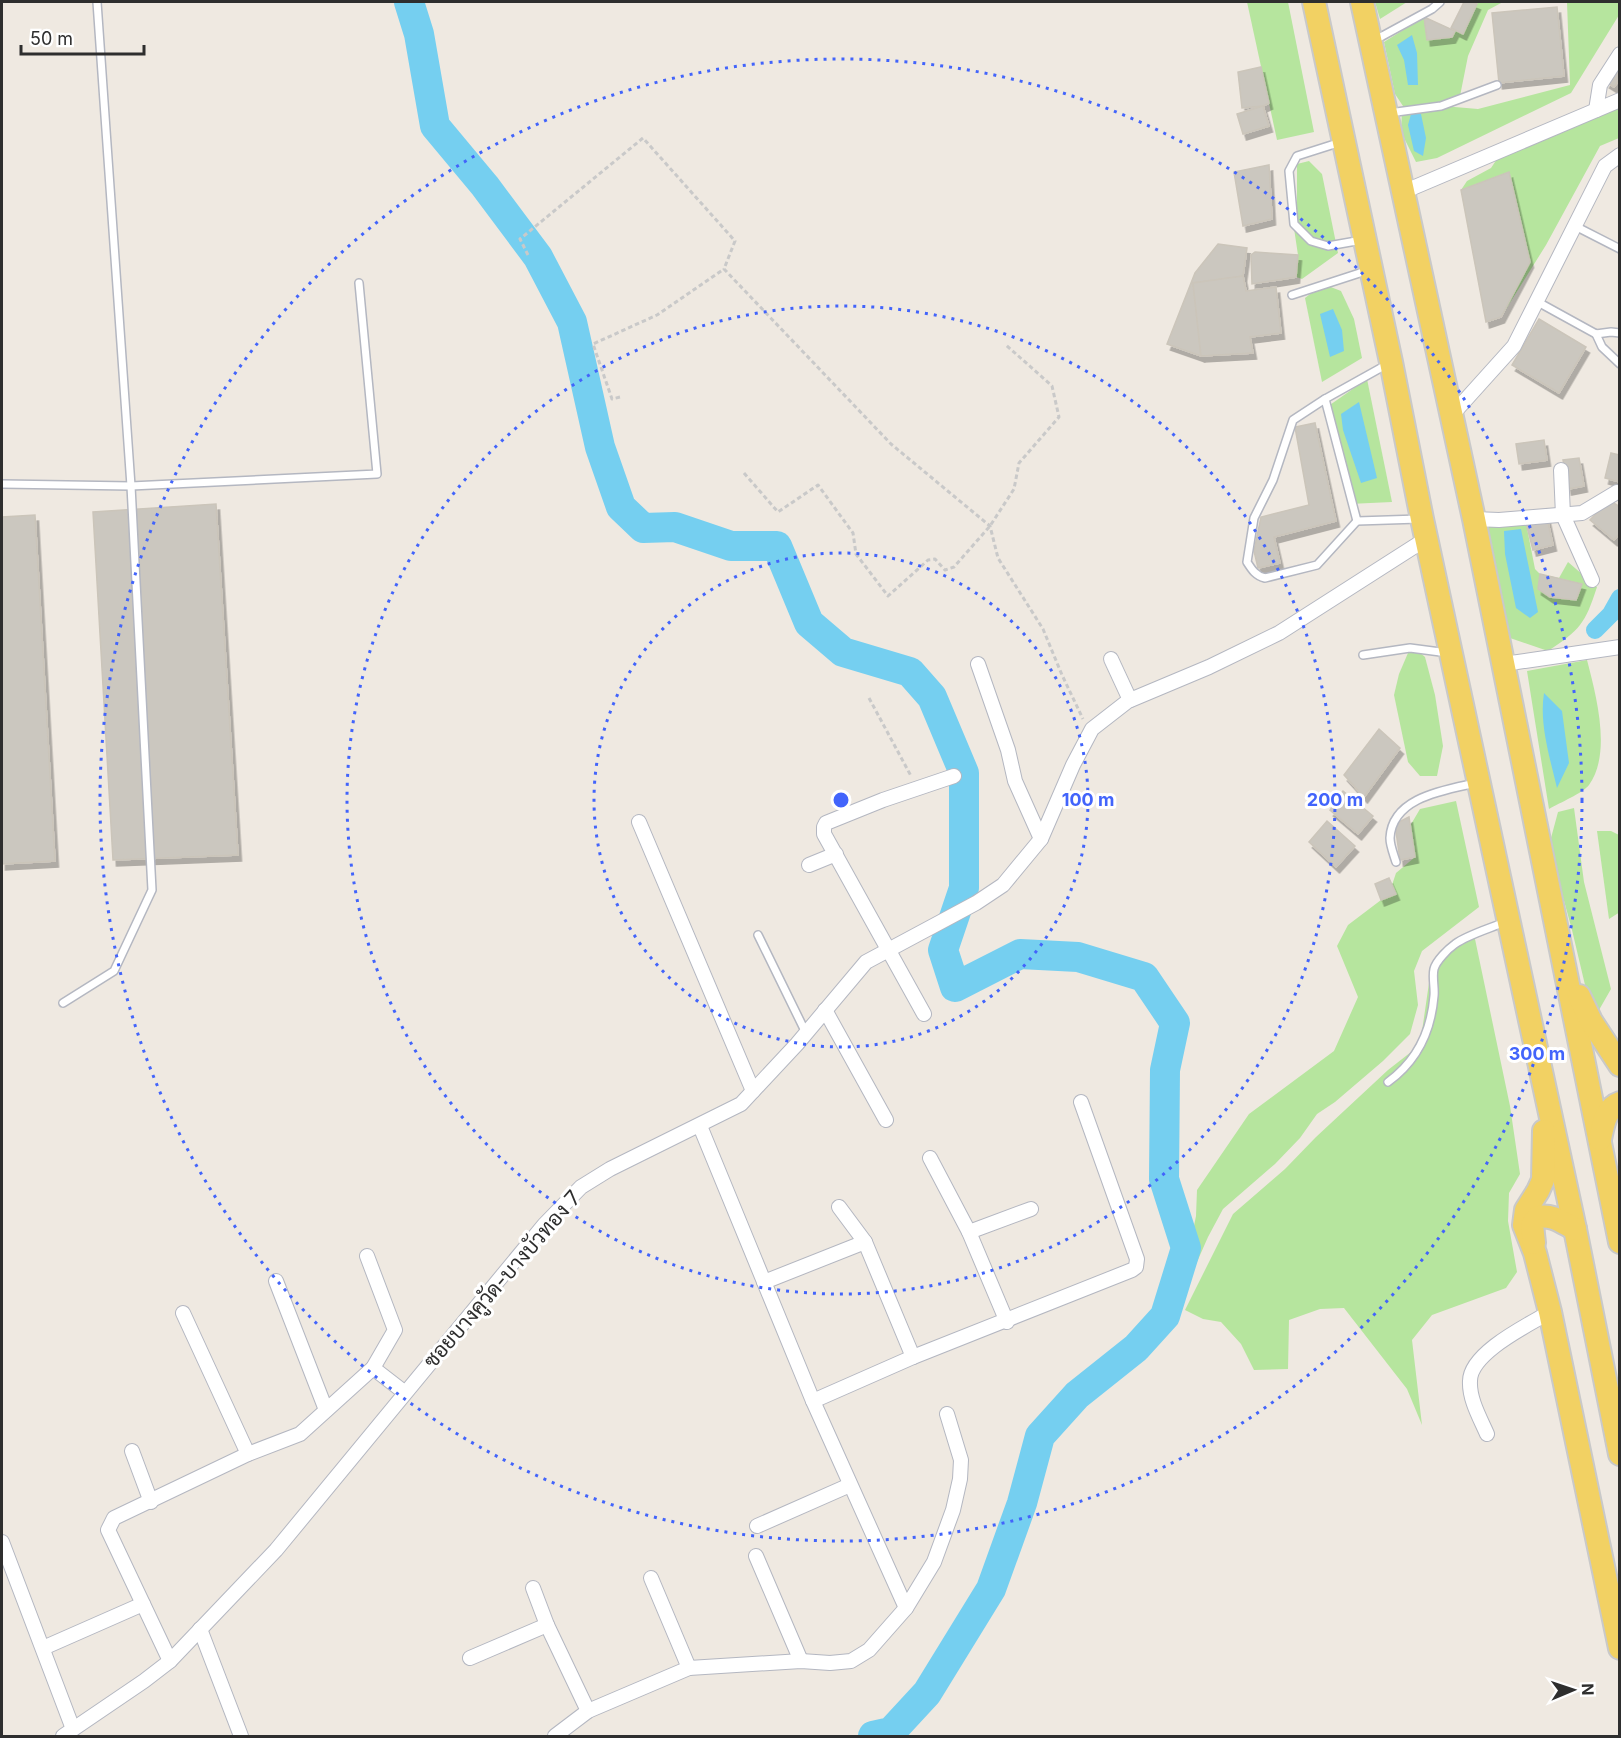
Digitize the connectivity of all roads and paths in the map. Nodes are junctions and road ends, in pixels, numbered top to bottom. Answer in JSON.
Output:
{"nodes":[{"id":1,"x":97,"y":2,"type":"edge"},
{"id":2,"x":1314,"y":2,"type":"edge"},
{"id":3,"x":1362,"y":2,"type":"edge"},
{"id":4,"x":1440,"y":2,"type":"edge"},
{"id":5,"x":1371,"y":42,"type":"junction"},
{"id":6,"x":1620,"y":54,"type":"edge"},
{"id":7,"x":1497,"y":85,"type":"dead end"},
{"id":8,"x":1620,"y":100,"type":"edge"},
{"id":9,"x":1596,"y":110,"type":"junction"},
{"id":10,"x":1386,"y":113,"type":"junction"},
{"id":11,"x":1343,"y":141,"type":"junction"},
{"id":12,"x":1620,"y":155,"type":"edge"},
{"id":13,"x":1403,"y":192,"type":"junction"},
{"id":14,"x":1575,"y":226,"type":"junction"},
{"id":15,"x":1365,"y":240,"type":"junction"},
{"id":16,"x":1620,"y":249,"type":"edge"},
{"id":17,"x":528,"y":255,"type":"dead end"},
{"id":18,"x":724,"y":269,"type":"junction"},
{"id":19,"x":1371,"y":270,"type":"junction"},
{"id":20,"x":359,"y":283,"type":"dead end"},
{"id":21,"x":1292,"y":295,"type":"dead end"},
{"id":22,"x":1536,"y":301,"type":"junction"},
{"id":23,"x":1620,"y":333,"type":"edge"},
{"id":24,"x":1596,"y":334,"type":"junction"},
{"id":25,"x":1006,"y":345,"type":"dead end"},
{"id":26,"x":1620,"y":364,"type":"edge"},
{"id":27,"x":1384,"y":366,"type":"junction"},
{"id":28,"x":620,"y":397,"type":"dead end"},
{"id":29,"x":1325,"y":399,"type":"junction"},
{"id":30,"x":1451,"y":416,"type":"junction"},
{"id":31,"x":1561,"y":470,"type":"dead end"},
{"id":32,"x":744,"y":473,"type":"dead end"},
{"id":33,"x":2,"y":484,"type":"edge"},
{"id":34,"x":131,"y":486,"type":"junction"},
{"id":35,"x":1617,"y":492,"type":"dead end"},
{"id":36,"x":1563,"y":515,"type":"junction"},
{"id":37,"x":1474,"y":519,"type":"junction"},
{"id":38,"x":1357,"y":521,"type":"junction"},
{"id":39,"x":990,"y":526,"type":"junction"},
{"id":40,"x":1424,"y":529,"type":"junction"},
{"id":41,"x":1592,"y":580,"type":"dead end"},
{"id":42,"x":1613,"y":648,"type":"edge"},
{"id":43,"x":1451,"y":654,"type":"junction"},
{"id":44,"x":1363,"y":655,"type":"dead end"},
{"id":45,"x":1111,"y":658,"type":"dead end"},
{"id":46,"x":978,"y":664,"type":"dead end"},
{"id":47,"x":1504,"y":664,"type":"junction"},
{"id":48,"x":869,"y":698,"type":"dead end"},
{"id":49,"x":1130,"y":700,"type":"junction"},
{"id":50,"x":1092,"y":729,"type":"junction"},
{"id":51,"x":954,"y":776,"type":"dead end"},
{"id":52,"x":1478,"y":782,"type":"junction"},
{"id":53,"x":917,"y":788,"type":"junction"},
{"id":54,"x":639,"y":822,"type":"dead end"},
{"id":55,"x":1041,"y":839,"type":"junction"},
{"id":56,"x":836,"y":854,"type":"junction"},
{"id":57,"x":1396,"y":862,"type":"dead end"},
{"id":58,"x":809,"y":865,"type":"dead end"},
{"id":59,"x":1508,"y":921,"type":"junction"},
{"id":60,"x":758,"y":935,"type":"dead end"},
{"id":61,"x":889,"y":950,"type":"junction"},
{"id":62,"x":1566,"y":968,"type":"junction"},
{"id":63,"x":63,"y":1003,"type":"dead end"},
{"id":64,"x":825,"y":1010,"type":"junction"},
{"id":65,"x":924,"y":1014,"type":"dead end"},
{"id":66,"x":806,"y":1033,"type":"junction"},
{"id":67,"x":1620,"y":1065,"type":"edge"},
{"id":68,"x":1388,"y":1082,"type":"dead end"},
{"id":69,"x":753,"y":1091,"type":"junction"},
{"id":70,"x":1545,"y":1098,"type":"junction"},
{"id":71,"x":1081,"y":1102,"type":"dead end"},
{"id":72,"x":1620,"y":1103,"type":"edge"},
{"id":73,"x":886,"y":1120,"type":"dead end"},
{"id":74,"x":700,"y":1126,"type":"junction"},
{"id":75,"x":1599,"y":1142,"type":"junction"},
{"id":76,"x":930,"y":1158,"type":"dead end"},
{"id":77,"x":839,"y":1207,"type":"dead end"},
{"id":78,"x":1031,"y":1209,"type":"dead end"},
{"id":79,"x":1575,"y":1229,"type":"junction"},
{"id":80,"x":969,"y":1232,"type":"junction"},
{"id":81,"x":865,"y":1242,"type":"junction"},
{"id":82,"x":1620,"y":1242,"type":"edge"},
{"id":83,"x":1534,"y":1253,"type":"junction"},
{"id":84,"x":368,"y":1256,"type":"dead end"},
{"id":85,"x":276,"y":1281,"type":"dead end"},
{"id":86,"x":764,"y":1282,"type":"junction"},
{"id":87,"x":1550,"y":1312,"type":"junction"},
{"id":88,"x":183,"y":1313,"type":"dead end"},
{"id":89,"x":1007,"y":1322,"type":"junction"},
{"id":90,"x":913,"y":1358,"type":"junction"},
{"id":91,"x":373,"y":1368,"type":"junction"},
{"id":92,"x":404,"y":1392,"type":"junction"},
{"id":93,"x":813,"y":1401,"type":"junction"},
{"id":94,"x":326,"y":1410,"type":"junction"},
{"id":95,"x":947,"y":1414,"type":"dead end"},
{"id":96,"x":1487,"y":1434,"type":"dead end"},
{"id":97,"x":132,"y":1451,"type":"dead end"},
{"id":98,"x":248,"y":1454,"type":"junction"},
{"id":99,"x":1620,"y":1454,"type":"edge"},
{"id":100,"x":850,"y":1485,"type":"junction"},
{"id":101,"x":151,"y":1502,"type":"junction"},
{"id":102,"x":757,"y":1526,"type":"dead end"},
{"id":103,"x":2,"y":1542,"type":"edge"},
{"id":104,"x":756,"y":1556,"type":"dead end"},
{"id":105,"x":651,"y":1578,"type":"dead end"},
{"id":106,"x":533,"y":1588,"type":"dead end"},
{"id":107,"x":143,"y":1604,"type":"junction"},
{"id":108,"x":906,"y":1608,"type":"junction"},
{"id":109,"x":547,"y":1624,"type":"junction"},
{"id":110,"x":200,"y":1629,"type":"junction"},
{"id":111,"x":43,"y":1648,"type":"junction"},
{"id":112,"x":1620,"y":1648,"type":"edge"},
{"id":113,"x":470,"y":1658,"type":"dead end"},
{"id":114,"x":170,"y":1661,"type":"junction"},
{"id":115,"x":801,"y":1661,"type":"junction"},
{"id":116,"x":689,"y":1668,"type":"junction"},
{"id":117,"x":588,"y":1712,"type":"junction"},
{"id":118,"x":68,"y":1733,"type":"edge"},
{"id":119,"x":241,"y":1737,"type":"edge"},
{"id":120,"x":555,"y":1737,"type":"edge"}],
"edges":[{"from":1,"to":34,"type":"lane"},
{"from":2,"to":11,"type":"main road"},
{"from":3,"to":5,"type":"main road"},
{"from":4,"to":5,"type":"lane"},
{"from":5,"to":10,"type":"main road"},
{"from":6,"to":9,"type":"street"},
{"from":7,"to":10,"type":"lane"},
{"from":8,"to":9,"type":"street"},
{"from":9,"to":13,"type":"street"},
{"from":10,"to":13,"type":"main road"},
{"from":11,"to":15,"type":"main road"},
{"from":11,"to":15,"type":"lane"},
{"from":12,"to":14,"type":"street"},
{"from":13,"to":30,"type":"main road"},
{"from":14,"to":16,"type":"lane"},
{"from":14,"to":22,"type":"street"},
{"from":15,"to":19,"type":"main road"},
{"from":17,"to":18,"type":"path"},
{"from":18,"to":28,"type":"path"},
{"from":18,"to":39,"type":"path"},
{"from":19,"to":21,"type":"lane"},
{"from":19,"to":27,"type":"main road"},
{"from":20,"to":34,"type":"lane"},
{"from":22,"to":24,"type":"lane"},
{"from":22,"to":30,"type":"street"},
{"from":23,"to":24,"type":"lane"},
{"from":24,"to":26,"type":"lane"},
{"from":25,"to":39,"type":"path"},
{"from":27,"to":29,"type":"lane"},
{"from":27,"to":40,"type":"main road"},
{"from":29,"to":38,"type":"lane"},
{"from":29,"to":38,"type":"lane"},
{"from":30,"to":37,"type":"main road"},
{"from":31,"to":36,"type":"street"},
{"from":32,"to":39,"type":"path"},
{"from":33,"to":34,"type":"lane"},
{"from":34,"to":63,"type":"lane"},
{"from":35,"to":36,"type":"street"},
{"from":36,"to":37,"type":"street"},
{"from":36,"to":41,"type":"street"},
{"from":37,"to":47,"type":"main road"},
{"from":38,"to":40,"type":"lane"},
{"from":39,"to":50,"type":"path"},
{"from":40,"to":43,"type":"main road"},
{"from":40,"to":49,"type":"street","name":"ซอยบางคูวัด-บางบัวทอง 7"},
{"from":42,"to":47,"type":"street"},
{"from":43,"to":44,"type":"lane"},
{"from":43,"to":52,"type":"main road"},
{"from":45,"to":49,"type":"street"},
{"from":46,"to":55,"type":"street"},
{"from":47,"to":62,"type":"main road"},
{"from":48,"to":53,"type":"path"},
{"from":49,"to":50,"type":"street","name":"ซอยบางคูวัด-บางบัวทอง 7"},
{"from":50,"to":55,"type":"street","name":"ซอยบางคูวัด-บางบัวทอง 7"},
{"from":51,"to":53,"type":"street"},
{"from":52,"to":57,"type":"lane"},
{"from":52,"to":59,"type":"main road"},
{"from":53,"to":56,"type":"street"},
{"from":54,"to":69,"type":"street"},
{"from":55,"to":61,"type":"street","name":"ซอยบางคูวัด-บางบัวทอง 7"},
{"from":56,"to":58,"type":"street"},
{"from":56,"to":61,"type":"street"},
{"from":59,"to":68,"type":"lane"},
{"from":59,"to":70,"type":"main road"},
{"from":60,"to":66,"type":"lane"},
{"from":61,"to":64,"type":"street","name":"ซอยบางคูวัด-บางบัวทอง 7"},
{"from":61,"to":65,"type":"street"},
{"from":62,"to":67,"type":"main road"},
{"from":62,"to":75,"type":"main road"},
{"from":64,"to":66,"type":"street","name":"ซอยบางคูวัด-บางบัวทอง 7"},
{"from":64,"to":73,"type":"street"},
{"from":66,"to":69,"type":"street","name":"ซอยบางคูวัด-บางบัวทอง 7"},
{"from":69,"to":74,"type":"street","name":"ซอยบางคูวัด-บางบัวทอง 7"},
{"from":70,"to":79,"type":"main road"},
{"from":70,"to":83,"type":"main road"},
{"from":71,"to":89,"type":"street"},
{"from":72,"to":75,"type":"main road"},
{"from":74,"to":86,"type":"street"},
{"from":74,"to":92,"type":"street","name":"ซอยบางคูวัด-บางบัวทอง 7"},
{"from":75,"to":82,"type":"main road"},
{"from":76,"to":80,"type":"street"},
{"from":77,"to":81,"type":"street"},
{"from":78,"to":80,"type":"street"},
{"from":79,"to":83,"type":"main road"},
{"from":79,"to":99,"type":"main road"},
{"from":80,"to":89,"type":"street"},
{"from":81,"to":86,"type":"street"},
{"from":81,"to":90,"type":"street"},
{"from":83,"to":87,"type":"main road"},
{"from":84,"to":91,"type":"street"},
{"from":85,"to":94,"type":"street"},
{"from":86,"to":93,"type":"street"},
{"from":87,"to":96,"type":"street"},
{"from":87,"to":112,"type":"main road"},
{"from":88,"to":98,"type":"street"},
{"from":89,"to":90,"type":"street"},
{"from":90,"to":93,"type":"street"},
{"from":91,"to":92,"type":"street"},
{"from":91,"to":94,"type":"street"},
{"from":92,"to":110,"type":"street","name":"ซอยบางคูวัด-บางบัวทอง 7"},
{"from":93,"to":100,"type":"street"},
{"from":94,"to":98,"type":"street"},
{"from":95,"to":108,"type":"street"},
{"from":97,"to":101,"type":"street"},
{"from":98,"to":101,"type":"street"},
{"from":100,"to":102,"type":"street"},
{"from":100,"to":108,"type":"street"},
{"from":101,"to":107,"type":"street"},
{"from":103,"to":111,"type":"street"},
{"from":104,"to":115,"type":"street"},
{"from":105,"to":116,"type":"street"},
{"from":106,"to":109,"type":"street"},
{"from":107,"to":111,"type":"street"},
{"from":107,"to":114,"type":"street"},
{"from":108,"to":115,"type":"street"},
{"from":109,"to":113,"type":"street"},
{"from":109,"to":117,"type":"street"},
{"from":110,"to":114,"type":"street","name":"ซอยบางคูวัด-บางบัวทอง 7"},
{"from":110,"to":119,"type":"street"},
{"from":111,"to":118,"type":"street"},
{"from":114,"to":118,"type":"street","name":"ซอยบางคูวัด-บางบัวทอง 7"},
{"from":115,"to":116,"type":"street"},
{"from":116,"to":117,"type":"street"},
{"from":117,"to":120,"type":"street"}]}
